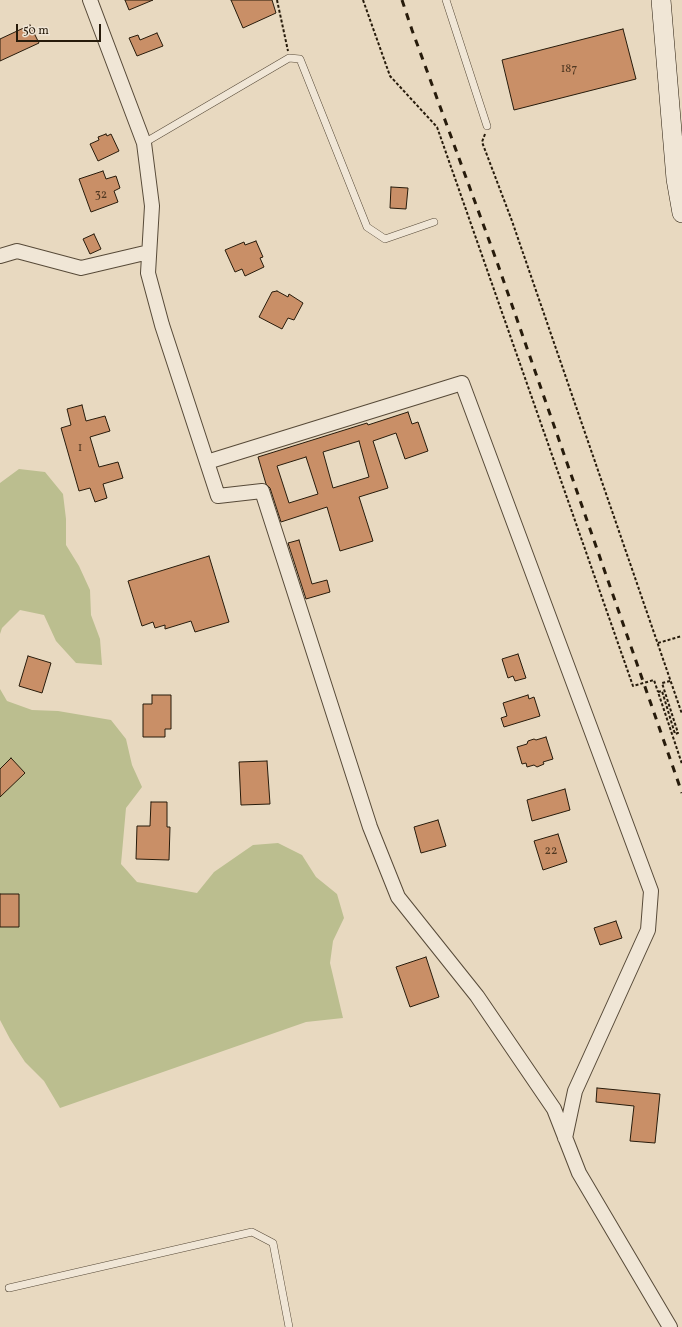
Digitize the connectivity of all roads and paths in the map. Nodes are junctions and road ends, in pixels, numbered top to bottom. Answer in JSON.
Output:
{"nodes":[{"id":1,"x":90,"y":0,"type":"edge"},
{"id":2,"x":276,"y":0,"type":"edge"},
{"id":3,"x":363,"y":0,"type":"edge"},
{"id":4,"x":446,"y":0,"type":"edge"},
{"id":5,"x":661,"y":0,"type":"edge"},
{"id":6,"x":289,"y":58,"type":"junction"},
{"id":7,"x":487,"y":126,"type":"joint"},
{"id":8,"x":672,"y":140,"type":"junction"},
{"id":9,"x":144,"y":143,"type":"junction"},
{"id":10,"x":682,"y":176,"type":"edge"},
{"id":11,"x":682,"y":214,"type":"edge"},
{"id":12,"x":434,"y":222,"type":"dead end"},
{"id":13,"x":149,"y":252,"type":"junction"},
{"id":14,"x":0,"y":256,"type":"edge"},
{"id":15,"x":207,"y":462,"type":"junction"},
{"id":16,"x":682,"y":636,"type":"edge"},
{"id":17,"x":658,"y":643,"type":"junction"},
{"id":18,"x":670,"y":681,"type":"junction"},
{"id":19,"x":658,"y":692,"type":"junction"},
{"id":20,"x":682,"y":714,"type":"edge"},
{"id":21,"x":682,"y":764,"type":"edge"},
{"id":22,"x":565,"y":1138,"type":"junction"},
{"id":23,"x":9,"y":1288,"type":"dead end"},
{"id":24,"x":290,"y":1327,"type":"edge"},
{"id":25,"x":670,"y":1327,"type":"edge"}],
"edges":[{"from":1,"to":9,"type":"street"},
{"from":2,"to":6,"type":"path"},
{"from":3,"to":19,"type":"path"},
{"from":4,"to":7,"type":"lane"},
{"from":5,"to":8,"type":"main road"},
{"from":6,"to":9,"type":"lane"},
{"from":6,"to":12,"type":"lane"},
{"from":7,"to":17,"type":"path"},
{"from":8,"to":10,"type":"street"},
{"from":8,"to":11,"type":"main road"},
{"from":9,"to":13,"type":"street"},
{"from":13,"to":14,"type":"street"},
{"from":13,"to":15,"type":"street"},
{"from":15,"to":22,"type":"street"},
{"from":15,"to":22,"type":"street"},
{"from":16,"to":17,"type":"path"},
{"from":17,"to":18,"type":"path"},
{"from":18,"to":19,"type":"path"},
{"from":18,"to":20,"type":"path"},
{"from":19,"to":21,"type":"path"},
{"from":22,"to":25,"type":"street"},
{"from":23,"to":24,"type":"lane"}]}
